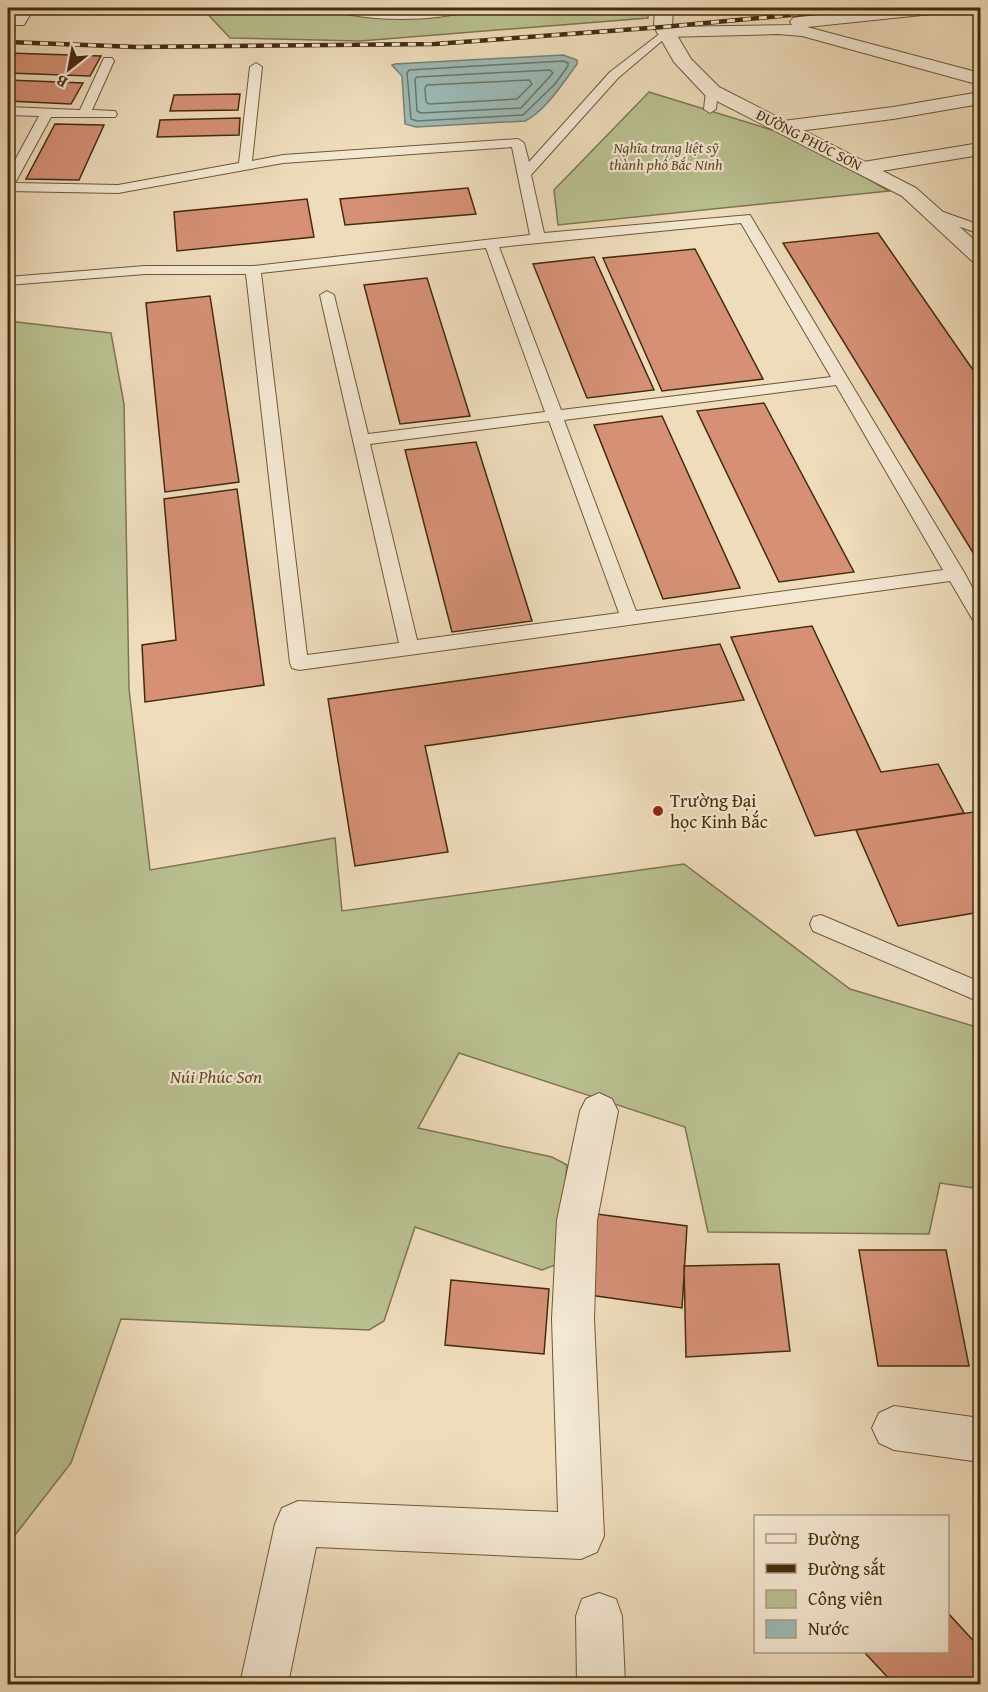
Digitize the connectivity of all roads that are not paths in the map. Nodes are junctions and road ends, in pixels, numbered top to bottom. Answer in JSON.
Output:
{"nodes":[{"id":1,"x":331,"y":8,"type":"edge"},
{"id":2,"x":472,"y":8,"type":"edge"},
{"id":3,"x":664,"y":8,"type":"edge"},
{"id":4,"x":941,"y":8,"type":"edge"},
{"id":5,"x":730,"y":30,"type":"junction"},
{"id":6,"x":666,"y":32,"type":"junction"},
{"id":7,"x":108,"y":61,"type":"dead end"},
{"id":8,"x":256,"y":67,"type":"dead end"},
{"id":9,"x":981,"y":79,"type":"edge"},
{"id":10,"x":980,"y":98,"type":"edge"},
{"id":11,"x":8,"y":111,"type":"edge"},
{"id":12,"x":47,"y":113,"type":"junction"},
{"id":13,"x":84,"y":114,"type":"junction"},
{"id":14,"x":111,"y":114,"type":"dead end"},
{"id":15,"x":783,"y":127,"type":"junction"},
{"id":16,"x":981,"y":149,"type":"edge"},
{"id":17,"x":245,"y":166,"type":"junction"},
{"id":18,"x":863,"y":168,"type":"junction"},
{"id":19,"x":524,"y":175,"type":"junction"},
{"id":20,"x":8,"y":186,"type":"edge"},
{"id":21,"x":932,"y":212,"type":"junction"},
{"id":22,"x":981,"y":230,"type":"edge"},
{"id":23,"x":538,"y":238,"type":"junction"},
{"id":24,"x":491,"y":243,"type":"junction"},
{"id":25,"x":981,"y":256,"type":"edge"},
{"id":26,"x":253,"y":270,"type":"junction"},
{"id":27,"x":8,"y":281,"type":"edge"},
{"id":28,"x":327,"y":295,"type":"dead end"},
{"id":29,"x":841,"y":380,"type":"junction"},
{"id":30,"x":555,"y":416,"type":"junction"},
{"id":31,"x":361,"y":440,"type":"junction"},
{"id":32,"x":956,"y":574,"type":"junction"},
{"id":33,"x":981,"y":617,"type":"edge"},
{"id":34,"x":630,"y":619,"type":"junction"},
{"id":35,"x":410,"y":649,"type":"junction"},
{"id":36,"x":821,"y":924,"type":"dead end"},
{"id":37,"x":981,"y":992,"type":"edge"},
{"id":38,"x":599,"y":1111,"type":"dead end"},
{"id":39,"x":894,"y":1428,"type":"dead end"},
{"id":40,"x":981,"y":1440,"type":"edge"},
{"id":41,"x":598,"y":1616,"type":"dead end"},
{"id":42,"x":264,"y":1684,"type":"edge"},
{"id":43,"x":601,"y":1684,"type":"edge"}],
"edges":[{"from":1,"to":2,"type":"lane"},
{"from":3,"to":6,"type":"street","name":"ĐƯỜNG PHÚC SƠN"},
{"from":4,"to":5,"type":"street"},
{"from":5,"to":6,"type":"street"},
{"from":5,"to":9,"type":"street"},
{"from":6,"to":15,"type":"street","name":"ĐƯỜNG PHÚC SƠN"},
{"from":6,"to":19,"type":"lane"},
{"from":7,"to":13,"type":"lane"},
{"from":8,"to":17,"type":"lane"},
{"from":10,"to":15,"type":"street"},
{"from":11,"to":12,"type":"lane"},
{"from":12,"to":13,"type":"lane"},
{"from":12,"to":20,"type":"lane"},
{"from":13,"to":14,"type":"lane"},
{"from":15,"to":18,"type":"street","name":"ĐƯỜNG PHÚC SƠN"},
{"from":16,"to":18,"type":"street"},
{"from":17,"to":19,"type":"lane"},
{"from":17,"to":20,"type":"lane"},
{"from":18,"to":21,"type":"street","name":"ĐƯỜNG PHÚC SƠN"},
{"from":19,"to":23,"type":"lane"},
{"from":21,"to":22,"type":"lane"},
{"from":21,"to":25,"type":"street","name":"ĐƯỜNG PHÚC SƠN"},
{"from":23,"to":24,"type":"lane"},
{"from":23,"to":29,"type":"lane"},
{"from":24,"to":26,"type":"lane"},
{"from":24,"to":30,"type":"lane"},
{"from":26,"to":27,"type":"lane"},
{"from":26,"to":35,"type":"lane"},
{"from":28,"to":31,"type":"lane"},
{"from":29,"to":30,"type":"lane"},
{"from":29,"to":32,"type":"lane"},
{"from":30,"to":31,"type":"lane"},
{"from":30,"to":34,"type":"lane"},
{"from":31,"to":35,"type":"lane"},
{"from":32,"to":33,"type":"lane"},
{"from":32,"to":34,"type":"lane"},
{"from":34,"to":35,"type":"lane"},
{"from":36,"to":37,"type":"lane"},
{"from":38,"to":42,"type":"street"},
{"from":39,"to":40,"type":"street"},
{"from":41,"to":43,"type":"street"}]}
